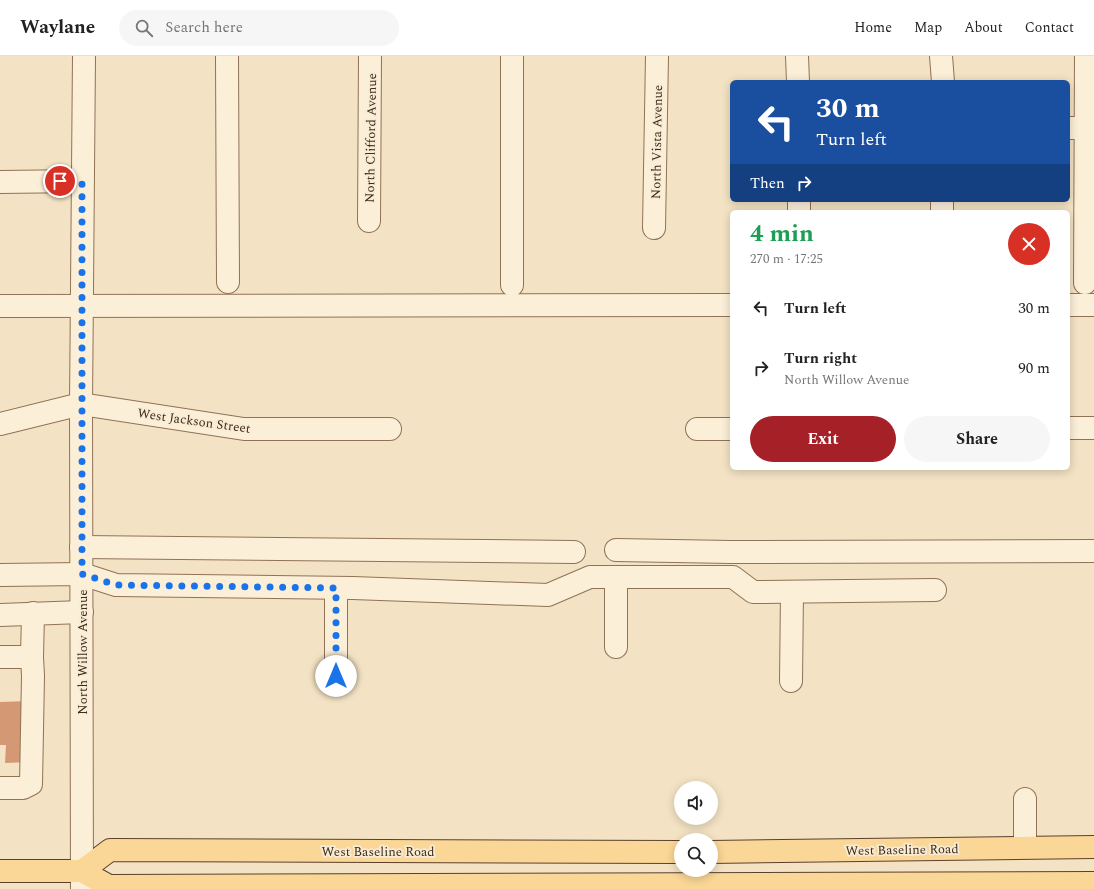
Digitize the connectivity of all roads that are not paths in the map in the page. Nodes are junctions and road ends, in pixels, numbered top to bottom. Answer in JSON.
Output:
{"nodes":[{"id":1,"x":84,"y":56,"type":"edge"},
{"id":2,"x":227,"y":56,"type":"edge"},
{"id":3,"x":370,"y":56,"type":"edge"},
{"id":4,"x":512,"y":56,"type":"edge"},
{"id":5,"x":657,"y":56,"type":"edge"},
{"id":6,"x":797,"y":56,"type":"edge"},
{"id":7,"x":941,"y":56,"type":"edge"},
{"id":8,"x":1086,"y":56,"type":"edge"},
{"id":9,"x":798,"y":80,"type":"edge"},
{"id":10,"x":943,"y":80,"type":"edge"},
{"id":11,"x":1083,"y":128,"type":"edge"},
{"id":12,"x":82,"y":181,"type":"junction"},
{"id":13,"x":0,"y":182,"type":"edge"},
{"id":14,"x":369,"y":221,"type":"dead end"},
{"id":15,"x":654,"y":228,"type":"dead end"},
{"id":16,"x":228,"y":282,"type":"dead end"},
{"id":17,"x":1085,"y":283,"type":"dead end"},
{"id":18,"x":512,"y":285,"type":"dead end"},
{"id":19,"x":730,"y":305,"type":"edge"},
{"id":20,"x":1070,"y":305,"type":"edge"},
{"id":21,"x":1094,"y":305,"type":"edge"},
{"id":22,"x":0,"y":306,"type":"edge"},
{"id":23,"x":82,"y":306,"type":"junction"},
{"id":24,"x":81,"y":404,"type":"junction"},
{"id":25,"x":0,"y":424,"type":"edge"},
{"id":26,"x":1070,"y":428,"type":"edge"},
{"id":27,"x":1094,"y":428,"type":"edge"},
{"id":28,"x":390,"y":429,"type":"dead end"},
{"id":29,"x":697,"y":429,"type":"dead end"},
{"id":30,"x":730,"y":429,"type":"edge"},
{"id":31,"x":81,"y":547,"type":"junction"},
{"id":32,"x":616,"y":550,"type":"dead end"},
{"id":33,"x":1094,"y":550,"type":"edge"},
{"id":34,"x":574,"y":552,"type":"dead end"},
{"id":35,"x":0,"y":574,"type":"edge"},
{"id":36,"x":82,"y":574,"type":"junction"},
{"id":37,"x":616,"y":577,"type":"junction"},
{"id":38,"x":336,"y":588,"type":"junction"},
{"id":39,"x":935,"y":590,"type":"dead end"},
{"id":40,"x":792,"y":592,"type":"junction"},
{"id":41,"x":82,"y":612,"type":"junction"},
{"id":42,"x":0,"y":614,"type":"edge"},
{"id":43,"x":33,"y":614,"type":"junction"},
{"id":44,"x":616,"y":647,"type":"dead end"},
{"id":45,"x":0,"y":657,"type":"edge"},
{"id":46,"x":32,"y":657,"type":"junction"},
{"id":47,"x":336,"y":676,"type":"dead end"},
{"id":48,"x":791,"y":681,"type":"dead end"},
{"id":49,"x":0,"y":788,"type":"edge"},
{"id":50,"x":1025,"y":799,"type":"dead end"},
{"id":51,"x":1025,"y":847,"type":"junction"},
{"id":52,"x":1094,"y":847,"type":"edge"},
{"id":53,"x":674,"y":852,"type":"edge"},
{"id":54,"x":718,"y":852,"type":"edge"},
{"id":55,"x":0,"y":871,"type":"edge"},
{"id":56,"x":82,"y":880,"type":"edge"},
{"id":57,"x":1094,"y":883,"type":"edge"},
{"id":58,"x":781,"y":887,"type":"edge"}],
"edges":[{"from":1,"to":12,"type":"street","name":"North Willow Avenue"},
{"from":2,"to":16,"type":"street"},
{"from":3,"to":14,"type":"street","name":"North Clifford Avenue"},
{"from":4,"to":18,"type":"street"},
{"from":5,"to":15,"type":"street","name":"North Vista Avenue"},
{"from":6,"to":9,"type":"street"},
{"from":7,"to":10,"type":"street"},
{"from":8,"to":11,"type":"street"},
{"from":11,"to":17,"type":"street"},
{"from":12,"to":13,"type":"street"},
{"from":12,"to":23,"type":"street","name":"North Willow Avenue"},
{"from":19,"to":23,"type":"street"},
{"from":20,"to":21,"type":"street"},
{"from":22,"to":23,"type":"street"},
{"from":23,"to":24,"type":"street","name":"North Willow Avenue"},
{"from":24,"to":25,"type":"street","name":"West Jackson Street"},
{"from":24,"to":28,"type":"street","name":"West Jackson Street"},
{"from":24,"to":31,"type":"street","name":"North Willow Avenue"},
{"from":26,"to":27,"type":"street"},
{"from":29,"to":30,"type":"street"},
{"from":31,"to":34,"type":"street"},
{"from":31,"to":36,"type":"street","name":"North Willow Avenue"},
{"from":32,"to":33,"type":"street"},
{"from":35,"to":36,"type":"street"},
{"from":36,"to":38,"type":"street"},
{"from":36,"to":41,"type":"street","name":"North Willow Avenue"},
{"from":37,"to":38,"type":"street"},
{"from":37,"to":40,"type":"street"},
{"from":37,"to":44,"type":"street"},
{"from":38,"to":47,"type":"street"},
{"from":39,"to":40,"type":"street"},
{"from":40,"to":48,"type":"street"},
{"from":41,"to":43,"type":"street"},
{"from":41,"to":56,"type":"street","name":"North Willow Avenue"},
{"from":42,"to":43,"type":"street"},
{"from":43,"to":46,"type":"street"},
{"from":45,"to":46,"type":"street"},
{"from":46,"to":49,"type":"street"},
{"from":50,"to":51,"type":"street"},
{"from":51,"to":52,"type":"main road","name":"West Baseline Road"},
{"from":51,"to":54,"type":"main road","name":"West Baseline Road"},
{"from":53,"to":56,"type":"main road","name":"West Baseline Road"},
{"from":55,"to":56,"type":"main road"},
{"from":56,"to":58,"type":"main road"},
{"from":57,"to":58,"type":"main road"}]}
